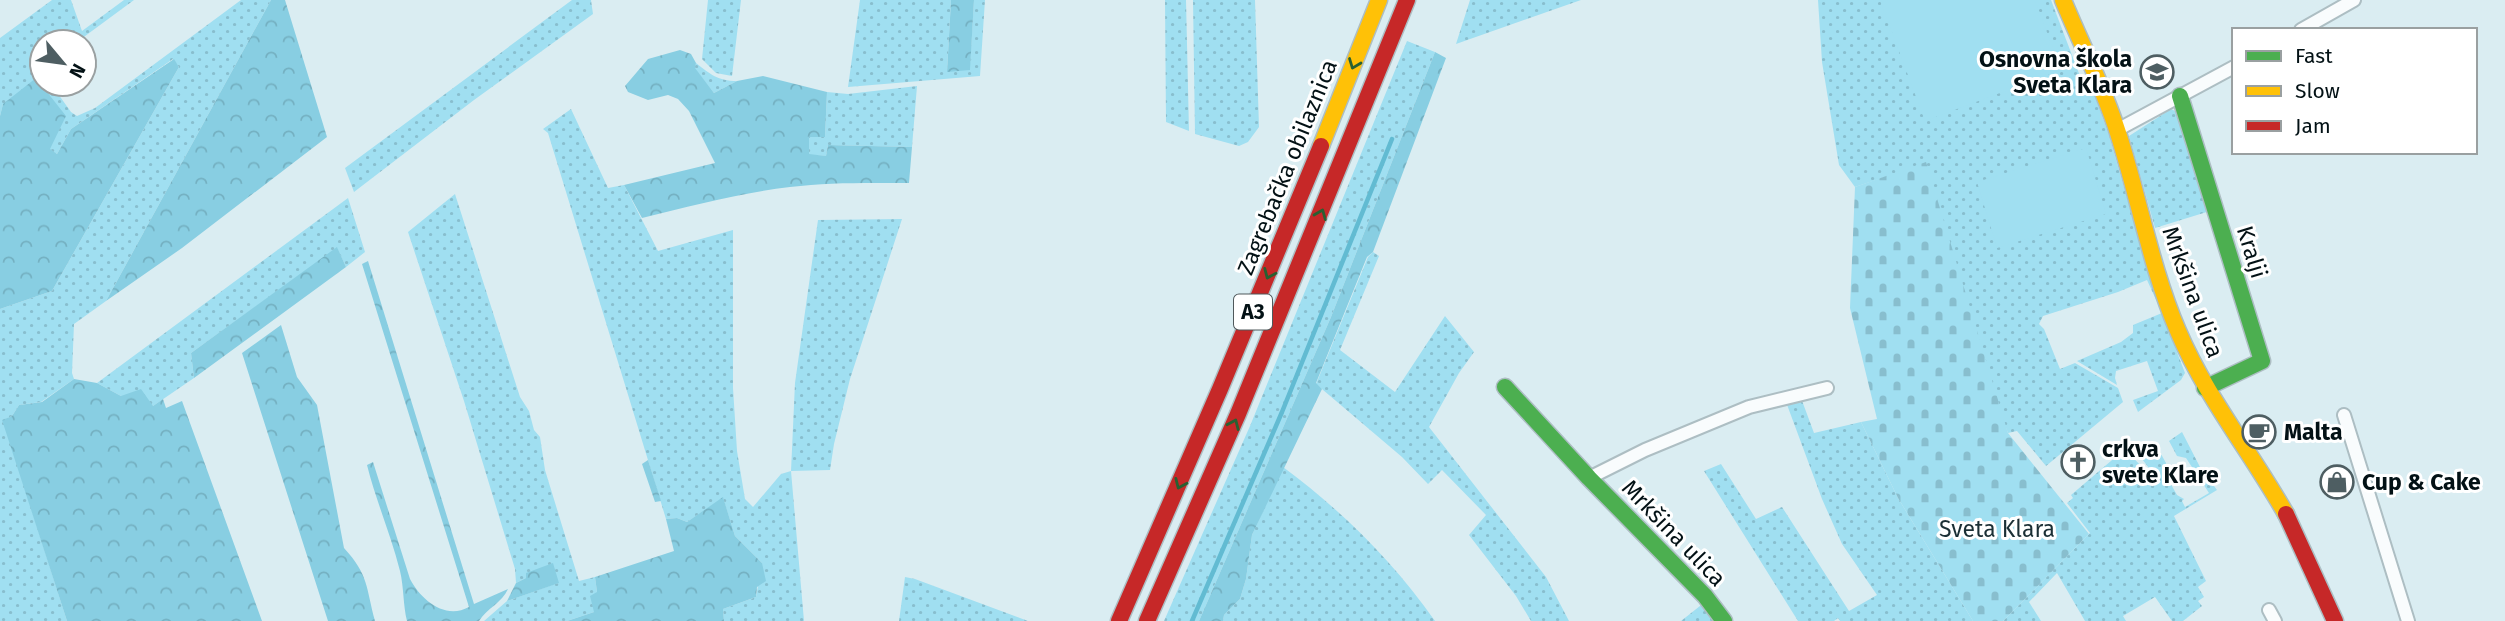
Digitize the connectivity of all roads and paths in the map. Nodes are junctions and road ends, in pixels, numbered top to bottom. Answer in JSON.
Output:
{"nodes":[{"id":1,"x":1380,"y":0,"type":"edge"},
{"id":2,"x":1407,"y":0,"type":"edge"},
{"id":3,"x":2063,"y":0,"type":"edge"},
{"id":4,"x":2354,"y":0,"type":"edge"},
{"id":5,"x":2305,"y":28,"type":"edge"},
{"id":6,"x":2232,"y":68,"type":"edge"},
{"id":7,"x":2180,"y":96,"type":"junction"},
{"id":8,"x":2118,"y":130,"type":"junction"},
{"id":9,"x":1505,"y":387,"type":"dead end"},
{"id":10,"x":1827,"y":388,"type":"dead end"},
{"id":11,"x":2205,"y":388,"type":"junction"},
{"id":12,"x":2344,"y":415,"type":"dead end"},
{"id":13,"x":1588,"y":478,"type":"junction"},
{"id":14,"x":1119,"y":621,"type":"edge"},
{"id":15,"x":1147,"y":621,"type":"edge"},
{"id":16,"x":1724,"y":621,"type":"edge"},
{"id":17,"x":2335,"y":621,"type":"edge"},
{"id":18,"x":2408,"y":621,"type":"edge"}],
"edges":[{"from":1,"to":14,"type":"main road","name":"Zagrebačka obilaznica","number":"A3","one_way":true},
{"from":15,"to":2,"type":"main road","number":"A3","one_way":true},
{"from":3,"to":8,"type":"main road","name":"Mrkšina ulica"},
{"from":4,"to":5,"type":"street"},
{"from":6,"to":7,"type":"street"},
{"from":7,"to":8,"type":"street"},
{"from":7,"to":11,"type":"main road","name":"Kralji"},
{"from":8,"to":11,"type":"main road","name":"Mrkšina ulica"},
{"from":9,"to":13,"type":"main road","name":"Mrkšina ulica"},
{"from":10,"to":13,"type":"street","name":"Mrkšina ulica"},
{"from":11,"to":17,"type":"main road","name":"Mrkšina ulica"},
{"from":12,"to":18,"type":"street"},
{"from":13,"to":16,"type":"main road","name":"Mrkšina ulica"}]}
